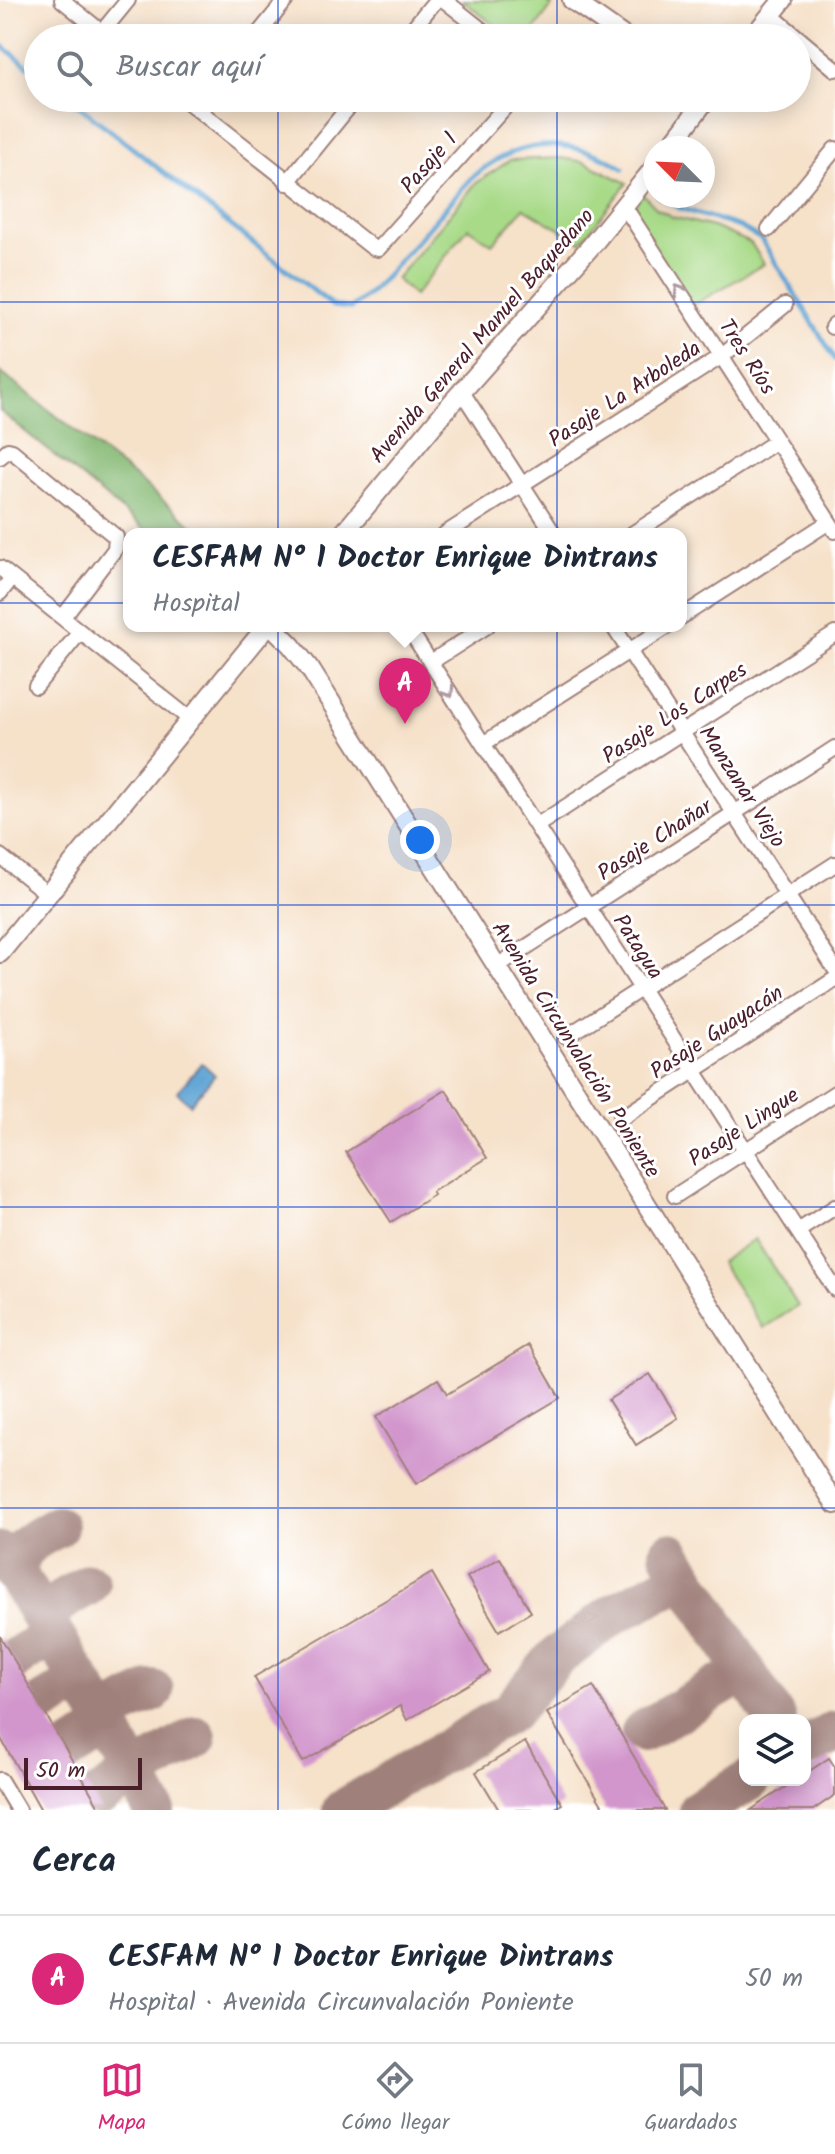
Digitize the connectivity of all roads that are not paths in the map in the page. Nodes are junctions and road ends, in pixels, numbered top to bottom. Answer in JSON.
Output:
{"nodes":[{"id":1,"x":62,"y":0,"type":"edge"},
{"id":2,"x":128,"y":0,"type":"edge"},
{"id":3,"x":286,"y":0,"type":"edge"},
{"id":4,"x":436,"y":0,"type":"edge"},
{"id":5,"x":444,"y":0,"type":"edge"},
{"id":6,"x":572,"y":0,"type":"edge"},
{"id":7,"x":777,"y":7,"type":"edge"},
{"id":8,"x":91,"y":24,"type":"edge"},
{"id":9,"x":112,"y":24,"type":"edge"},
{"id":10,"x":266,"y":24,"type":"edge"},
{"id":11,"x":416,"y":24,"type":"edge"},
{"id":12,"x":474,"y":24,"type":"edge"},
{"id":13,"x":606,"y":24,"type":"edge"},
{"id":14,"x":763,"y":24,"type":"edge"},
{"id":15,"x":793,"y":24,"type":"edge"},
{"id":16,"x":811,"y":43,"type":"edge"},
{"id":17,"x":835,"y":69,"type":"edge"},
{"id":18,"x":211,"y":112,"type":"edge"},
{"id":19,"x":345,"y":112,"type":"edge"},
{"id":20,"x":501,"y":112,"type":"edge"},
{"id":21,"x":696,"y":112,"type":"edge"},
{"id":22,"x":678,"y":136,"type":"edge"},
{"id":23,"x":835,"y":149,"type":"edge"},
{"id":24,"x":643,"y":182,"type":"edge"},
{"id":25,"x":287,"y":183,"type":"junction"},
{"id":26,"x":624,"y":206,"type":"junction"},
{"id":27,"x":769,"y":229,"type":"dead end"},
{"id":28,"x":785,"y":305,"type":"dead end"},
{"id":29,"x":722,"y":356,"type":"junction"},
{"id":30,"x":462,"y":392,"type":"junction"},
{"id":31,"x":777,"y":441,"type":"junction"},
{"id":32,"x":2,"y":454,"type":"edge"},
{"id":33,"x":522,"y":485,"type":"junction"},
{"id":34,"x":832,"y":527,"type":"edge"},
{"id":35,"x":350,"y":528,"type":"edge"},
{"id":36,"x":454,"y":528,"type":"edge"},
{"id":37,"x":550,"y":528,"type":"edge"},
{"id":38,"x":641,"y":528,"type":"edge"},
{"id":39,"x":0,"y":568,"type":"edge"},
{"id":40,"x":12,"y":578,"type":"junction"},
{"id":41,"x":0,"y":593,"type":"edge"},
{"id":42,"x":687,"y":613,"type":"edge"},
{"id":43,"x":63,"y":617,"type":"junction"},
{"id":44,"x":80,"y":632,"type":"junction"},
{"id":45,"x":265,"y":632,"type":"edge"},
{"id":46,"x":277,"y":632,"type":"edge"},
{"id":47,"x":411,"y":632,"type":"edge"},
{"id":48,"x":478,"y":632,"type":"edge"},
{"id":49,"x":617,"y":632,"type":"edge"},
{"id":50,"x":659,"y":632,"type":"edge"},
{"id":51,"x":835,"y":634,"type":"edge"},
{"id":52,"x":629,"y":651,"type":"junction"},
{"id":53,"x":431,"y":662,"type":"junction"},
{"id":54,"x":36,"y":686,"type":"dead end"},
{"id":55,"x":191,"y":720,"type":"junction"},
{"id":56,"x":682,"y":732,"type":"junction"},
{"id":57,"x":483,"y":744,"type":"junction"},
{"id":58,"x":835,"y":748,"type":"edge"},
{"id":59,"x":734,"y":813,"type":"junction"},
{"id":60,"x":536,"y":826,"type":"junction"},
{"id":61,"x":0,"y":856,"type":"edge"},
{"id":62,"x":835,"y":864,"type":"edge"},
{"id":63,"x":49,"y":895,"type":"junction"},
{"id":64,"x":787,"y":895,"type":"junction"},
{"id":65,"x":588,"y":907,"type":"junction"},
{"id":66,"x":0,"y":953,"type":"edge"},
{"id":67,"x":497,"y":966,"type":"junction"},
{"id":68,"x":835,"y":969,"type":"edge"},
{"id":69,"x":835,"y":979,"type":"edge"},
{"id":70,"x":641,"y":989,"type":"junction"},
{"id":71,"x":566,"y":1037,"type":"dead end"},
{"id":72,"x":694,"y":1071,"type":"junction"},
{"id":73,"x":835,"y":1093,"type":"edge"},
{"id":74,"x":620,"y":1119,"type":"dead end"},
{"id":75,"x":745,"y":1151,"type":"junction"},
{"id":76,"x":675,"y":1196,"type":"dead end"},
{"id":77,"x":835,"y":1207,"type":"edge"},
{"id":78,"x":798,"y":1231,"type":"junction"},
{"id":79,"x":835,"y":1289,"type":"edge"},
{"id":80,"x":835,"y":1504,"type":"edge"},
{"id":81,"x":0,"y":1780,"type":"edge"},
{"id":82,"x":18,"y":1810,"type":"edge"}],
"edges":[{"from":1,"to":8,"type":"street"},
{"from":2,"to":9,"type":"street"},
{"from":3,"to":10,"type":"street"},
{"from":4,"to":11,"type":"street"},
{"from":5,"to":12,"type":"street"},
{"from":6,"to":13,"type":"street"},
{"from":7,"to":14,"type":"street"},
{"from":7,"to":15,"type":"street"},
{"from":16,"to":17,"type":"street"},
{"from":18,"to":25,"type":"street"},
{"from":19,"to":25,"type":"street"},
{"from":20,"to":25,"type":"street","name":"Pasaje 1"},
{"from":21,"to":22,"type":"street"},
{"from":23,"to":27,"type":"street"},
{"from":24,"to":26,"type":"street","name":"Avenida General Manuel Baquedano"},
{"from":29,"to":26,"type":"street","name":"Tres Ríos","one_way":true},
{"from":26,"to":30,"type":"street","name":"Avenida General Manuel Baquedano"},
{"from":28,"to":29,"type":"street","name":"Pasaje La Arboleda"},
{"from":29,"to":31,"type":"street","name":"Tres Ríos"},
{"from":29,"to":33,"type":"street","name":"Pasaje La Arboleda"},
{"from":30,"to":33,"type":"street"},
{"from":30,"to":35,"type":"street","name":"Avenida General Manuel Baquedano"},
{"from":31,"to":34,"type":"street","name":"Tres Ríos"},
{"from":31,"to":38,"type":"street"},
{"from":32,"to":43,"type":"street"},
{"from":33,"to":36,"type":"street","name":"Pasaje La Arboleda"},
{"from":33,"to":37,"type":"street"},
{"from":34,"to":42,"type":"street"},
{"from":39,"to":40,"type":"street"},
{"from":40,"to":41,"type":"street"},
{"from":40,"to":43,"type":"street"},
{"from":43,"to":44,"type":"street"},
{"from":44,"to":54,"type":"street"},
{"from":44,"to":55,"type":"street"},
{"from":45,"to":55,"type":"street"},
{"from":46,"to":67,"type":"street","name":"Avenida Circunvalación Poniente"},
{"from":47,"to":53,"type":"street","name":"Patagua"},
{"from":48,"to":53,"type":"street"},
{"from":49,"to":52,"type":"street","name":"Manzanar Viejo"},
{"from":50,"to":52,"type":"street"},
{"from":51,"to":56,"type":"street","name":"Pasaje Los Carpes"},
{"from":52,"to":56,"type":"street","name":"Manzanar Viejo"},
{"from":52,"to":57,"type":"street"},
{"from":53,"to":57,"type":"street","name":"Patagua","one_way":true},
{"from":55,"to":63,"type":"street"},
{"from":56,"to":59,"type":"street","name":"Manzanar Viejo"},
{"from":56,"to":60,"type":"street","name":"Pasaje Los Carpes"},
{"from":57,"to":60,"type":"street","name":"Patagua"},
{"from":58,"to":59,"type":"street","name":"Pasaje Chañar"},
{"from":59,"to":64,"type":"street","name":"Manzanar Viejo"},
{"from":59,"to":65,"type":"street","name":"Pasaje Chañar"},
{"from":60,"to":65,"type":"street","name":"Patagua"},
{"from":61,"to":63,"type":"street"},
{"from":62,"to":64,"type":"street"},
{"from":63,"to":66,"type":"street"},
{"from":64,"to":68,"type":"street","name":"Manzanar Viejo"},
{"from":64,"to":70,"type":"street"},
{"from":65,"to":67,"type":"street","name":"Pasaje Chañar"},
{"from":65,"to":70,"type":"street","name":"Patagua"},
{"from":67,"to":80,"type":"street","name":"Avenida Circunvalación Poniente"},
{"from":69,"to":72,"type":"street","name":"Pasaje Guayacán"},
{"from":70,"to":71,"type":"street"},
{"from":70,"to":72,"type":"street","name":"Patagua"},
{"from":72,"to":74,"type":"street","name":"Pasaje Guayacán"},
{"from":72,"to":75,"type":"street","name":"Patagua"},
{"from":73,"to":75,"type":"street","name":"Pasaje Lingue"},
{"from":75,"to":76,"type":"street","name":"Pasaje Lingue"},
{"from":75,"to":78,"type":"street","name":"Patagua"},
{"from":77,"to":78,"type":"street"},
{"from":78,"to":79,"type":"street","name":"Patagua"},
{"from":81,"to":82,"type":"street"}]}
